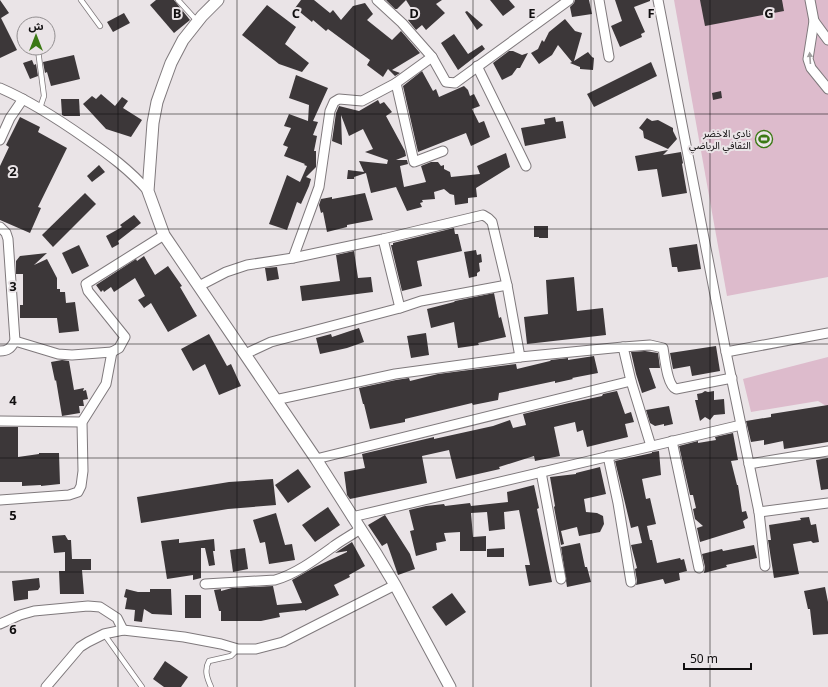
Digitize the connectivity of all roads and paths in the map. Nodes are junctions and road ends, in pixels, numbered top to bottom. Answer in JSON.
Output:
{"nodes":[{"id":1,"x":81,"y":0,"type":"edge"},
{"id":2,"x":178,"y":0,"type":"edge"},
{"id":3,"x":218,"y":0,"type":"edge"},
{"id":4,"x":377,"y":0,"type":"edge"},
{"id":5,"x":569,"y":0,"type":"edge"},
{"id":6,"x":599,"y":0,"type":"edge"},
{"id":7,"x":658,"y":0,"type":"edge"},
{"id":8,"x":810,"y":0,"type":"edge"},
{"id":9,"x":814,"y":21,"type":"junction"},
{"id":10,"x":197,"y":22,"type":"junction"},
{"id":11,"x":100,"y":26,"type":"dead end"},
{"id":12,"x":828,"y":40,"type":"edge"},
{"id":13,"x":39,"y":56,"type":"edge"},
{"id":14,"x":432,"y":57,"type":"junction"},
{"id":15,"x":610,"y":57,"type":"dead end"},
{"id":16,"x":477,"y":66,"type":"junction"},
{"id":17,"x":396,"y":82,"type":"junction"},
{"id":18,"x":828,"y":89,"type":"edge"},
{"id":19,"x":2,"y":92,"type":"edge"},
{"id":20,"x":23,"y":99,"type":"junction"},
{"id":21,"x":40,"y":108,"type":"junction"},
{"id":22,"x":0,"y":140,"type":"edge"},
{"id":23,"x":443,"y":151,"type":"dead end"},
{"id":24,"x":526,"y":166,"type":"dead end"},
{"id":25,"x":148,"y":191,"type":"junction"},
{"id":26,"x":0,"y":227,"type":"edge"},
{"id":27,"x":164,"y":235,"type":"junction"},
{"id":28,"x":383,"y":239,"type":"junction"},
{"id":29,"x":293,"y":258,"type":"junction"},
{"id":30,"x":508,"y":285,"type":"junction"},
{"id":31,"x":199,"y":286,"type":"junction"},
{"id":32,"x":400,"y":308,"type":"junction"},
{"id":33,"x":828,"y":333,"type":"edge"},
{"id":34,"x":15,"y":341,"type":"junction"},
{"id":35,"x":623,"y":346,"type":"junction"},
{"id":36,"x":0,"y":352,"type":"edge"},
{"id":37,"x":112,"y":352,"type":"junction"},
{"id":38,"x":726,"y":352,"type":"junction"},
{"id":39,"x":245,"y":354,"type":"junction"},
{"id":40,"x":520,"y":357,"type":"junction"},
{"id":41,"x":732,"y":378,"type":"junction"},
{"id":42,"x":631,"y":381,"type":"junction"},
{"id":43,"x":275,"y":400,"type":"junction"},
{"id":44,"x":0,"y":421,"type":"edge"},
{"id":45,"x":82,"y":422,"type":"junction"},
{"id":46,"x":741,"y":425,"type":"junction"},
{"id":47,"x":672,"y":441,"type":"junction"},
{"id":48,"x":651,"y":446,"type":"junction"},
{"id":49,"x":828,"y":451,"type":"edge"},
{"id":50,"x":608,"y":456,"type":"junction"},
{"id":51,"x":316,"y":459,"type":"junction"},
{"id":52,"x":749,"y":464,"type":"junction"},
{"id":53,"x":541,"y":472,"type":"junction"},
{"id":54,"x":0,"y":500,"type":"edge"},
{"id":55,"x":828,"y":503,"type":"edge"},
{"id":56,"x":759,"y":512,"type":"junction"},
{"id":57,"x":352,"y":517,"type":"junction"},
{"id":58,"x":360,"y":529,"type":"junction"},
{"id":59,"x":765,"y":566,"type":"dead end"},
{"id":60,"x":699,"y":568,"type":"dead end"},
{"id":61,"x":561,"y":579,"type":"dead end"},
{"id":62,"x":632,"y":582,"type":"dead end"},
{"id":63,"x":205,"y":584,"type":"dead end"},
{"id":64,"x":395,"y":585,"type":"junction"},
{"id":65,"x":0,"y":624,"type":"edge"},
{"id":66,"x":123,"y":630,"type":"junction"},
{"id":67,"x":104,"y":634,"type":"junction"},
{"id":68,"x":238,"y":648,"type":"junction"},
{"id":69,"x":46,"y":687,"type":"edge"},
{"id":70,"x":142,"y":687,"type":"edge"},
{"id":71,"x":211,"y":687,"type":"edge"},
{"id":72,"x":450,"y":687,"type":"edge"}],
"edges":[{"from":1,"to":11,"type":"lane"},
{"from":2,"to":10,"type":"lane"},
{"from":3,"to":10,"type":"street"},
{"from":4,"to":14,"type":"street"},
{"from":5,"to":16,"type":"street"},
{"from":6,"to":15,"type":"street"},
{"from":7,"to":38,"type":"street"},
{"from":8,"to":9,"type":"street"},
{"from":9,"to":12,"type":"street"},
{"from":18,"to":9,"type":"street","one_way":true},
{"from":10,"to":25,"type":"street"},
{"from":13,"to":21,"type":"lane"},
{"from":14,"to":16,"type":"street"},
{"from":14,"to":17,"type":"street"},
{"from":16,"to":24,"type":"street"},
{"from":17,"to":23,"type":"street"},
{"from":17,"to":29,"type":"street"},
{"from":19,"to":20,"type":"street"},
{"from":20,"to":21,"type":"street"},
{"from":20,"to":22,"type":"street"},
{"from":21,"to":25,"type":"street"},
{"from":25,"to":27,"type":"street"},
{"from":26,"to":34,"type":"street"},
{"from":27,"to":31,"type":"street"},
{"from":27,"to":37,"type":"street"},
{"from":28,"to":29,"type":"street"},
{"from":28,"to":30,"type":"street"},
{"from":28,"to":32,"type":"street"},
{"from":29,"to":31,"type":"street"},
{"from":30,"to":32,"type":"street"},
{"from":30,"to":40,"type":"street"},
{"from":31,"to":39,"type":"street"},
{"from":32,"to":39,"type":"street"},
{"from":33,"to":38,"type":"street"},
{"from":34,"to":36,"type":"street"},
{"from":34,"to":37,"type":"street"},
{"from":35,"to":40,"type":"street"},
{"from":35,"to":41,"type":"street"},
{"from":35,"to":42,"type":"street"},
{"from":37,"to":45,"type":"street"},
{"from":38,"to":41,"type":"street"},
{"from":39,"to":43,"type":"street"},
{"from":40,"to":43,"type":"street"},
{"from":41,"to":46,"type":"street"},
{"from":42,"to":48,"type":"street"},
{"from":42,"to":51,"type":"street"},
{"from":43,"to":51,"type":"street"},
{"from":44,"to":45,"type":"street"},
{"from":45,"to":54,"type":"street"},
{"from":46,"to":47,"type":"street"},
{"from":46,"to":52,"type":"street"},
{"from":47,"to":48,"type":"street"},
{"from":47,"to":60,"type":"street"},
{"from":48,"to":50,"type":"street"},
{"from":49,"to":52,"type":"street"},
{"from":50,"to":53,"type":"street"},
{"from":50,"to":62,"type":"street"},
{"from":51,"to":57,"type":"street"},
{"from":52,"to":56,"type":"street"},
{"from":53,"to":57,"type":"street"},
{"from":53,"to":61,"type":"street"},
{"from":55,"to":56,"type":"street"},
{"from":56,"to":59,"type":"street"},
{"from":57,"to":58,"type":"street"},
{"from":58,"to":63,"type":"street"},
{"from":58,"to":64,"type":"street"},
{"from":64,"to":68,"type":"street"},
{"from":64,"to":72,"type":"street"},
{"from":65,"to":66,"type":"street"},
{"from":66,"to":67,"type":"street"},
{"from":66,"to":68,"type":"street"},
{"from":67,"to":69,"type":"street"},
{"from":67,"to":70,"type":"lane"},
{"from":68,"to":71,"type":"lane"}]}
